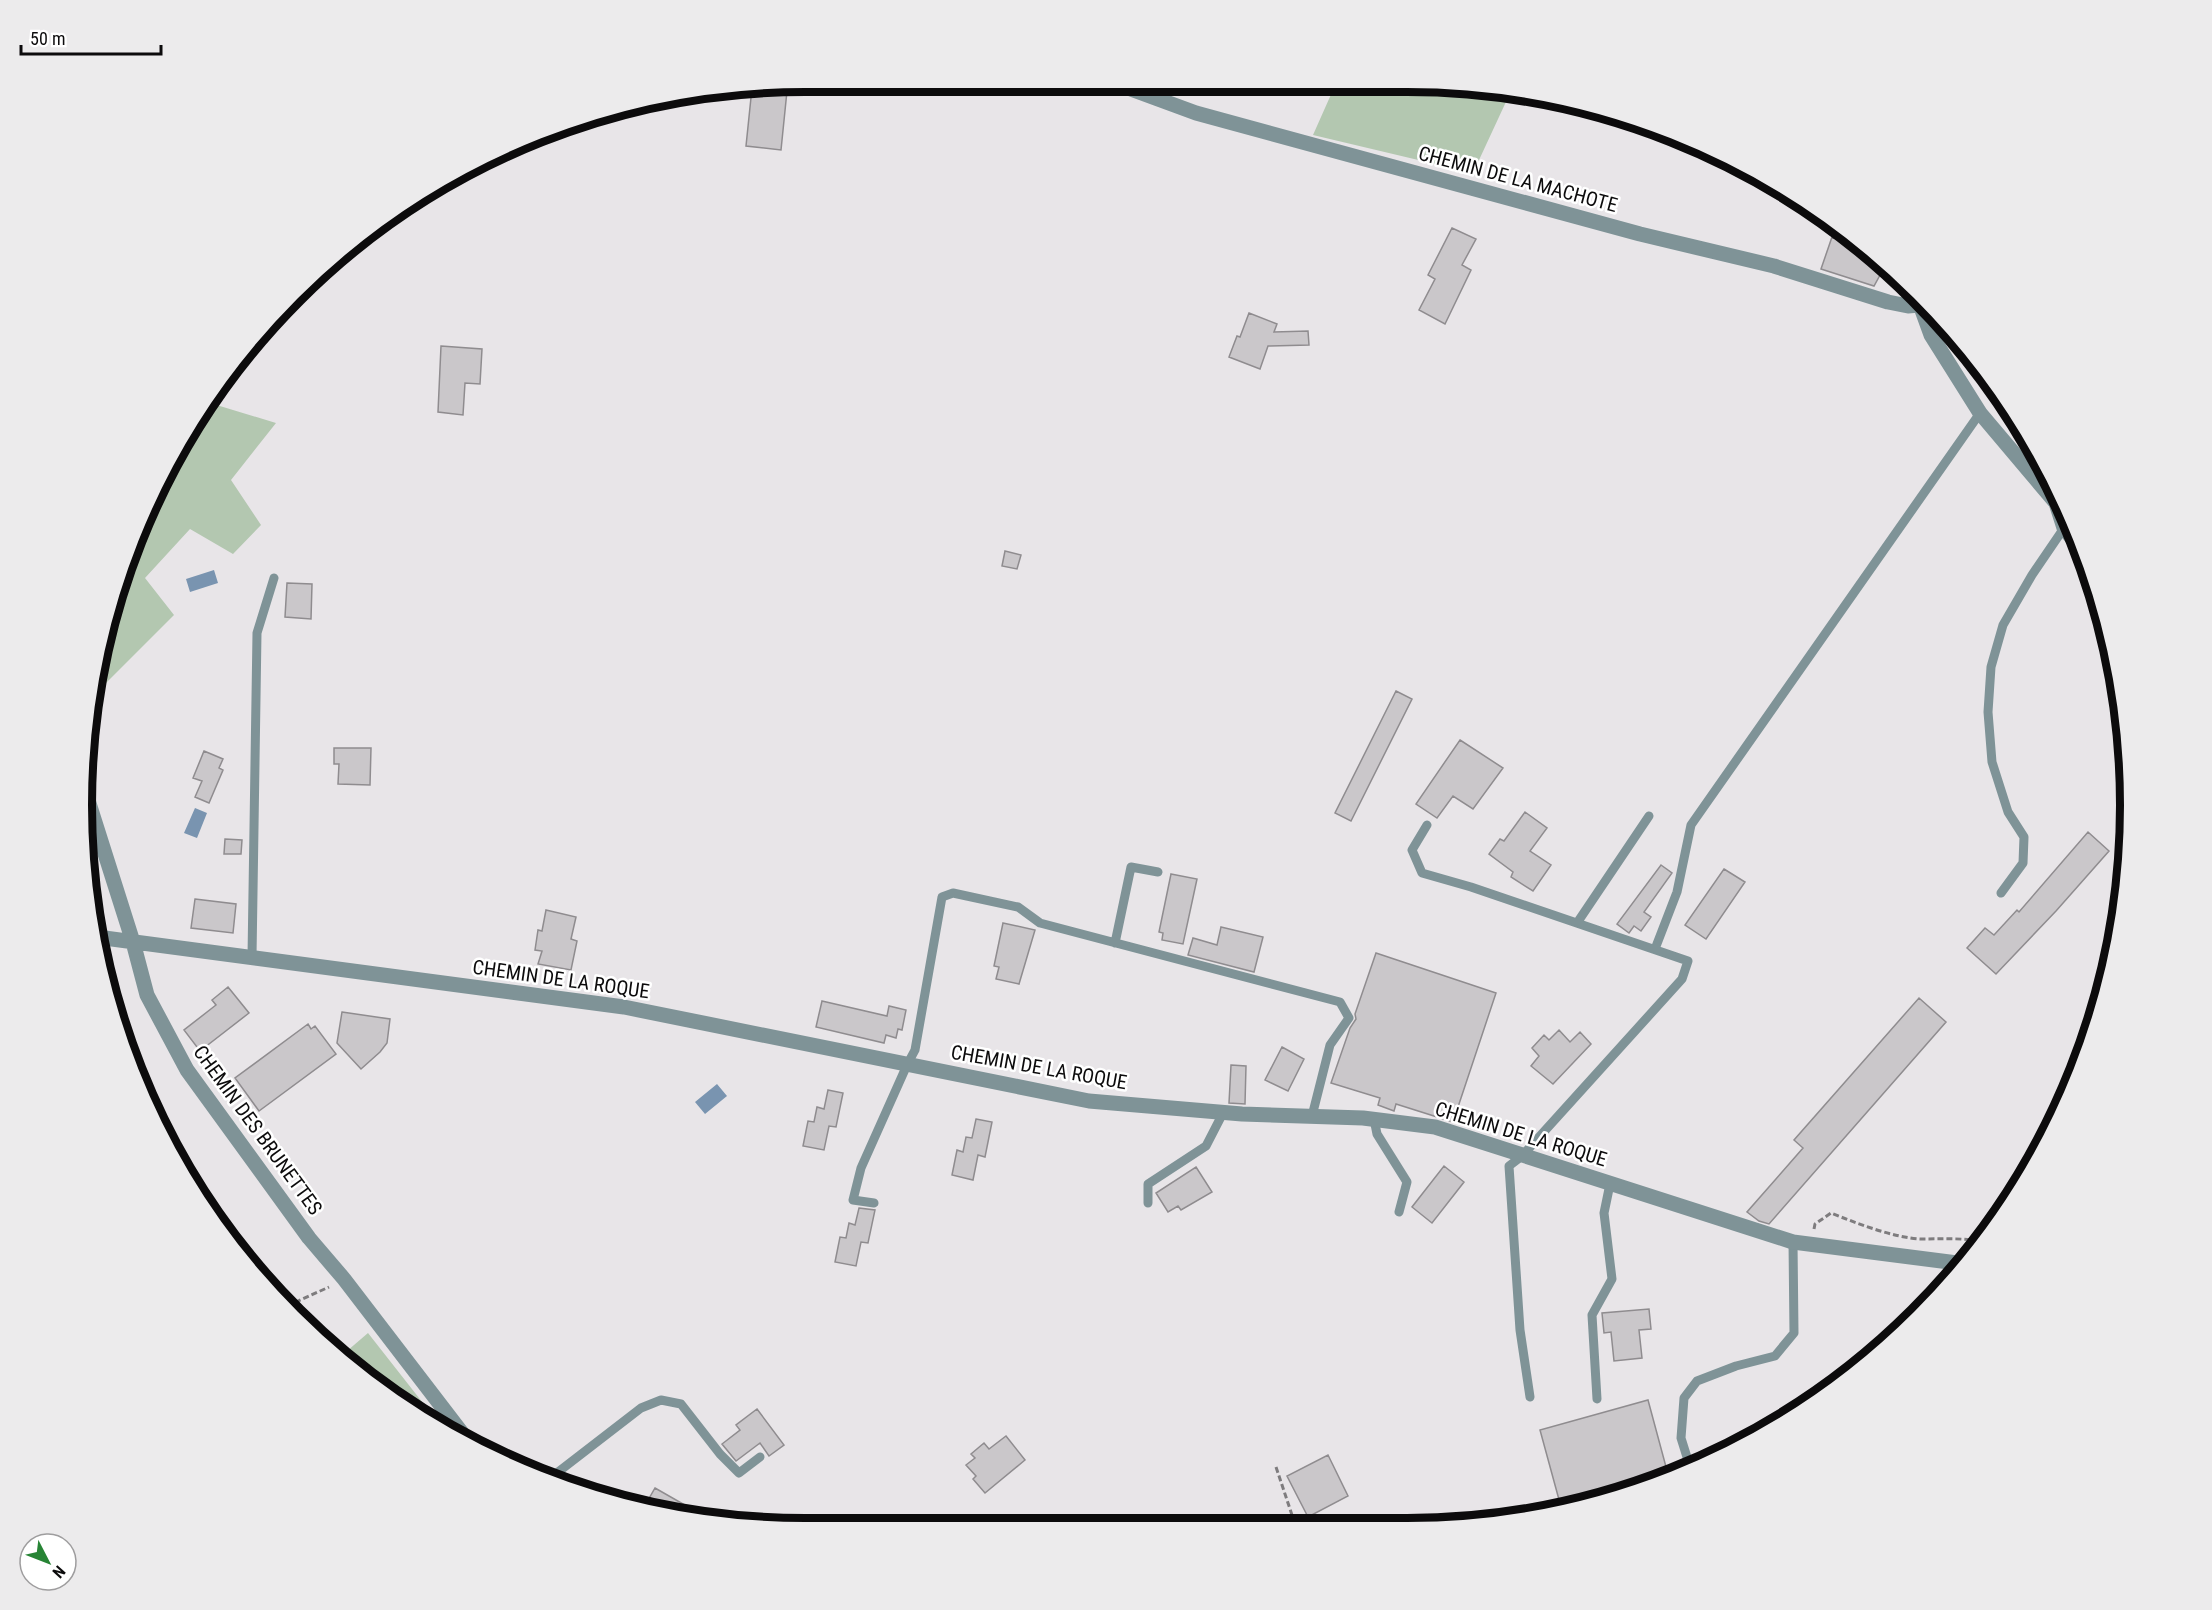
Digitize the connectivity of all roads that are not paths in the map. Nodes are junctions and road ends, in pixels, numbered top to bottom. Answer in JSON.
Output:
{"nodes":[{"id":1,"x":1139,"y":92,"type":"edge"},
{"id":2,"x":1913,"y":301,"type":"edge"},
{"id":3,"x":1922,"y":311,"type":"edge"},
{"id":4,"x":1980,"y":413,"type":"junction"},
{"id":5,"x":2048,"y":490,"type":"edge"},
{"id":6,"x":2064,"y":528,"type":"edge"},
{"id":7,"x":274,"y":578,"type":"dead end"},
{"id":8,"x":92,"y":813,"type":"edge"},
{"id":9,"x":1650,"y":816,"type":"dead end"},
{"id":10,"x":1427,"y":825,"type":"dead end"},
{"id":11,"x":1158,"y":872,"type":"dead end"},
{"id":12,"x":2001,"y":892,"type":"dead end"},
{"id":13,"x":1577,"y":923,"type":"junction"},
{"id":14,"x":104,"y":938,"type":"edge"},
{"id":15,"x":133,"y":942,"type":"junction"},
{"id":16,"x":1115,"y":943,"type":"junction"},
{"id":17,"x":1654,"y":949,"type":"junction"},
{"id":18,"x":252,"y":957,"type":"junction"},
{"id":19,"x":907,"y":1065,"type":"junction"},
{"id":20,"x":1223,"y":1113,"type":"junction"},
{"id":21,"x":1312,"y":1116,"type":"junction"},
{"id":22,"x":1374,"y":1119,"type":"junction"},
{"id":23,"x":1522,"y":1156,"type":"junction"},
{"id":24,"x":1610,"y":1184,"type":"junction"},
{"id":25,"x":874,"y":1203,"type":"dead end"},
{"id":26,"x":1148,"y":1203,"type":"dead end"},
{"id":27,"x":1399,"y":1212,"type":"dead end"},
{"id":28,"x":1793,"y":1242,"type":"junction"},
{"id":29,"x":1959,"y":1256,"type":"edge"},
{"id":30,"x":1530,"y":1397,"type":"dead end"},
{"id":31,"x":1597,"y":1399,"type":"dead end"},
{"id":32,"x":459,"y":1429,"type":"edge"},
{"id":33,"x":760,"y":1457,"type":"dead end"},
{"id":34,"x":1688,"y":1460,"type":"edge"},
{"id":35,"x":556,"y":1473,"type":"edge"}],
"edges":[{"from":1,"to":2,"type":"street","name":"CHEMIN DE LA MACHOTE"},
{"from":3,"to":4,"type":"street"},
{"from":4,"to":5,"type":"street"},
{"from":4,"to":17,"type":"lane"},
{"from":6,"to":12,"type":"lane"},
{"from":7,"to":18,"type":"lane"},
{"from":8,"to":15,"type":"street","name":"CHEMIN DES BRUNETTES"},
{"from":9,"to":13,"type":"lane"},
{"from":10,"to":13,"type":"lane"},
{"from":11,"to":16,"type":"lane"},
{"from":13,"to":17,"type":"lane"},
{"from":14,"to":15,"type":"street","name":"CHEMIN DE LA ROQUE"},
{"from":15,"to":18,"type":"street","name":"CHEMIN DE LA ROQUE"},
{"from":15,"to":32,"type":"street","name":"CHEMIN DES BRUNETTES"},
{"from":16,"to":19,"type":"lane"},
{"from":16,"to":21,"type":"lane"},
{"from":17,"to":23,"type":"lane"},
{"from":18,"to":19,"type":"street","name":"CHEMIN DE LA ROQUE"},
{"from":19,"to":20,"type":"street","name":"CHEMIN DE LA ROQUE"},
{"from":19,"to":25,"type":"lane"},
{"from":20,"to":21,"type":"street","name":"CHEMIN DE LA ROQUE"},
{"from":20,"to":26,"type":"lane"},
{"from":21,"to":22,"type":"street","name":"CHEMIN DE LA ROQUE"},
{"from":22,"to":23,"type":"street","name":"CHEMIN DE LA ROQUE"},
{"from":22,"to":27,"type":"lane"},
{"from":23,"to":24,"type":"street","name":"CHEMIN DE LA ROQUE"},
{"from":23,"to":30,"type":"lane"},
{"from":24,"to":28,"type":"street","name":"CHEMIN DE LA ROQUE"},
{"from":24,"to":31,"type":"lane"},
{"from":28,"to":29,"type":"street","name":"CHEMIN DE LA ROQUE"},
{"from":28,"to":34,"type":"lane"},
{"from":33,"to":35,"type":"lane"}]}
